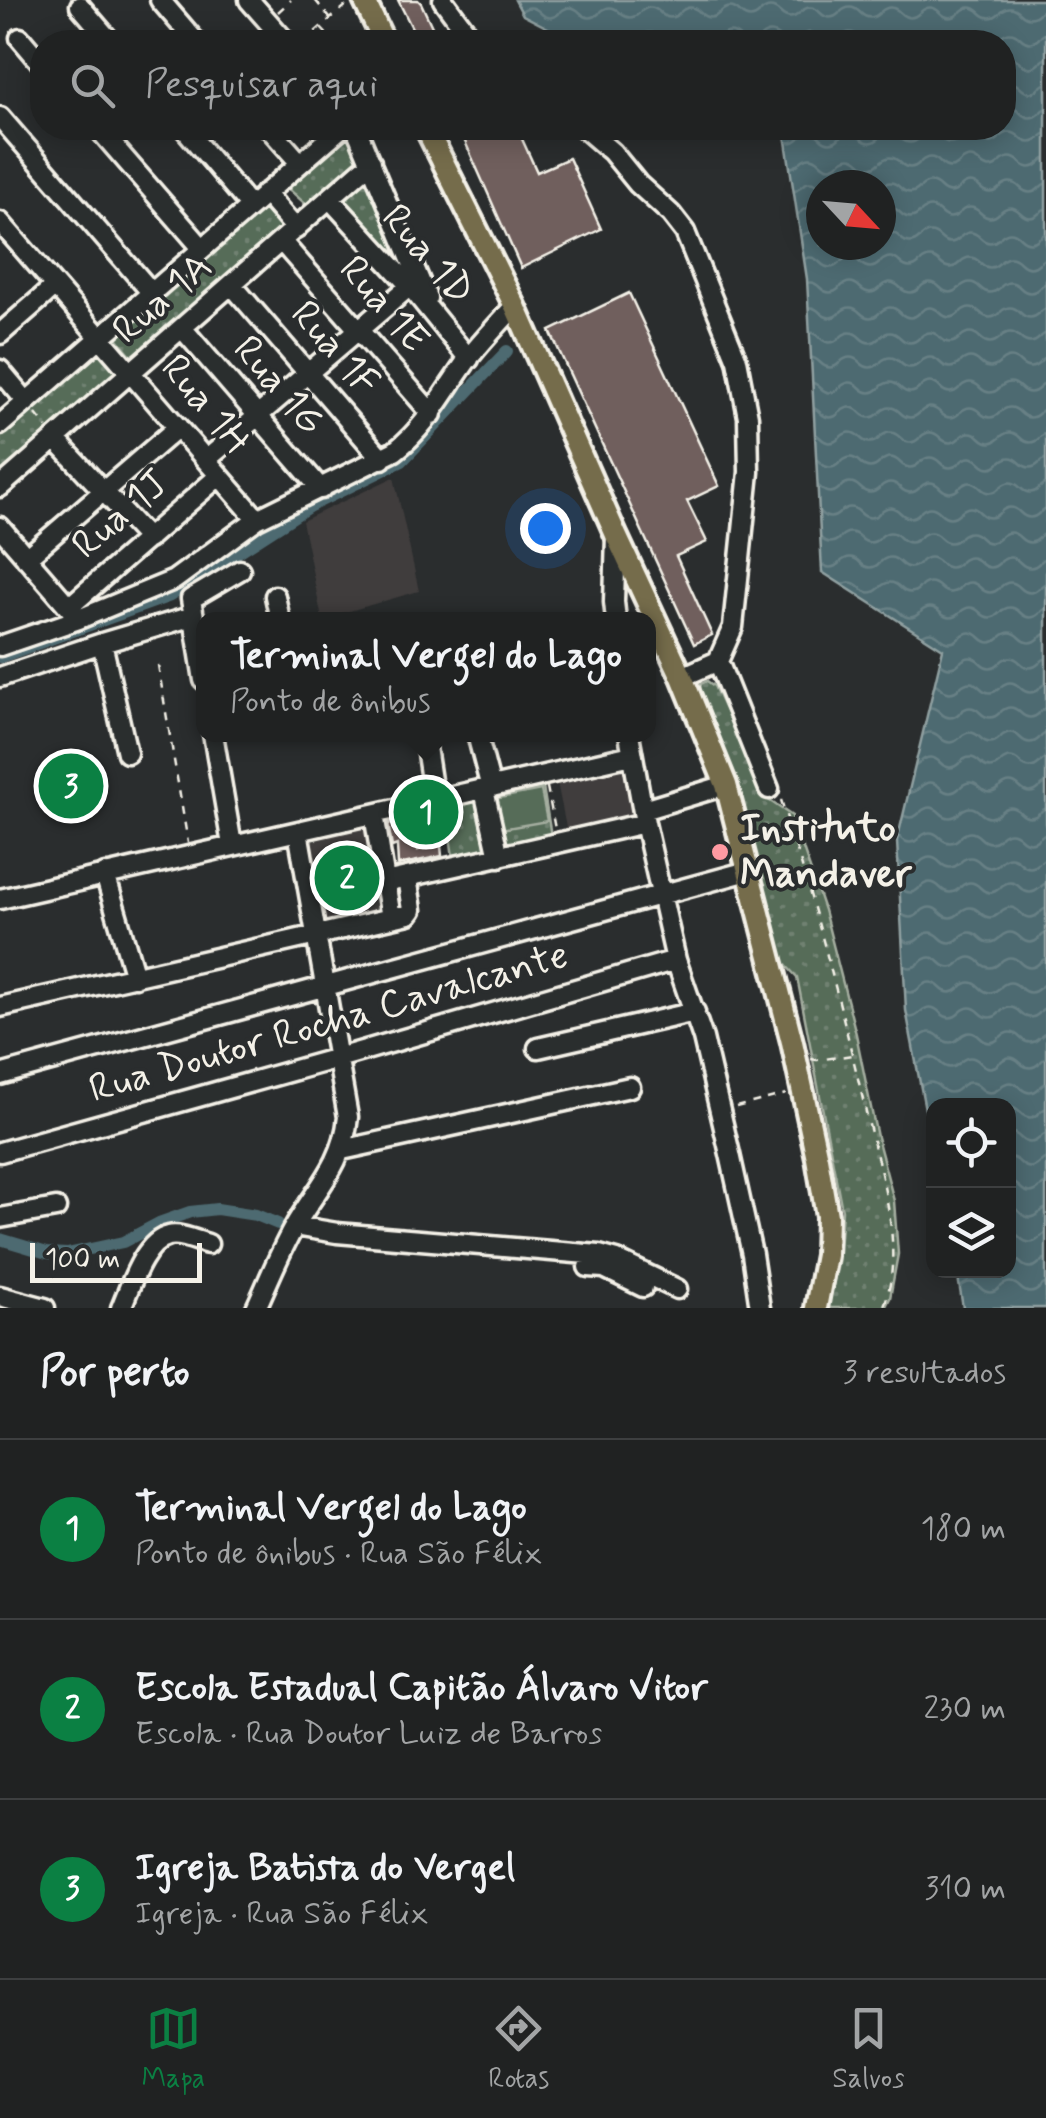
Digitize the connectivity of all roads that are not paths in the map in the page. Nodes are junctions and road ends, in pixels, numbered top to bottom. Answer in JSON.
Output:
{"nodes":[{"id":1,"x":160,"y":0,"type":"edge"},
{"id":2,"x":249,"y":0,"type":"edge"},
{"id":3,"x":444,"y":0,"type":"edge"},
{"id":4,"x":356,"y":2,"type":"edge"},
{"id":5,"x":80,"y":6,"type":"dead end"},
{"id":6,"x":101,"y":30,"type":"edge"},
{"id":7,"x":186,"y":30,"type":"edge"},
{"id":8,"x":275,"y":30,"type":"edge"},
{"id":9,"x":376,"y":30,"type":"edge"},
{"id":10,"x":465,"y":30,"type":"edge"},
{"id":11,"x":20,"y":38,"type":"dead end"},
{"id":12,"x":30,"y":50,"type":"edge"},
{"id":13,"x":0,"y":116,"type":"edge"},
{"id":14,"x":108,"y":140,"type":"edge"},
{"id":15,"x":196,"y":140,"type":"edge"},
{"id":16,"x":280,"y":140,"type":"edge"},
{"id":17,"x":327,"y":140,"type":"edge"},
{"id":18,"x":361,"y":140,"type":"edge"},
{"id":19,"x":432,"y":140,"type":"edge"},
{"id":20,"x":598,"y":140,"type":"edge"},
{"id":21,"x":371,"y":162,"type":"junction"},
{"id":22,"x":300,"y":163,"type":"junction"},
{"id":23,"x":330,"y":199,"type":"junction"},
{"id":24,"x":258,"y":200,"type":"junction"},
{"id":25,"x":296,"y":229,"type":"junction"},
{"id":26,"x":4,"y":235,"type":"edge"},
{"id":27,"x":282,"y":242,"type":"junction"},
{"id":28,"x":202,"y":248,"type":"junction"},
{"id":29,"x":232,"y":285,"type":"junction"},
{"id":30,"x":55,"y":286,"type":"junction"},
{"id":31,"x":410,"y":286,"type":"junction"},
{"id":32,"x":152,"y":293,"type":"junction"},
{"id":33,"x":515,"y":306,"type":"junction"},
{"id":34,"x":432,"y":312,"type":"junction"},
{"id":35,"x":182,"y":328,"type":"junction"},
{"id":36,"x":359,"y":330,"type":"junction"},
{"id":37,"x":0,"y":334,"type":"edge"},
{"id":38,"x":100,"y":337,"type":"junction"},
{"id":39,"x":469,"y":359,"type":"junction"},
{"id":40,"x":0,"y":370,"type":"edge"},
{"id":41,"x":131,"y":372,"type":"junction"},
{"id":42,"x":309,"y":372,"type":"junction"},
{"id":43,"x":26,"y":401,"type":"junction"},
{"id":44,"x":432,"y":414,"type":"junction"},
{"id":45,"x":259,"y":416,"type":"junction"},
{"id":46,"x":0,"y":424,"type":"edge"},
{"id":47,"x":178,"y":427,"type":"junction"},
{"id":48,"x":55,"y":439,"type":"junction"},
{"id":49,"x":382,"y":458,"type":"junction"},
{"id":50,"x":206,"y":460,"type":"junction"},
{"id":51,"x":219,"y":476,"type":"junction"},
{"id":52,"x":0,"y":487,"type":"edge"},
{"id":53,"x":103,"y":490,"type":"junction"},
{"id":54,"x":320,"y":490,"type":"junction"},
{"id":55,"x":257,"y":519,"type":"junction"},
{"id":56,"x":0,"y":527,"type":"edge"},
{"id":57,"x":616,"y":535,"type":"junction"},
{"id":58,"x":148,"y":539,"type":"junction"},
{"id":59,"x":26,"y":558,"type":"junction"},
{"id":60,"x":240,"y":570,"type":"dead end"},
{"id":61,"x":189,"y":593,"type":"junction"},
{"id":62,"x":274,"y":596,"type":"dead end"},
{"id":63,"x":278,"y":612,"type":"edge"},
{"id":64,"x":615,"y":612,"type":"edge"},
{"id":65,"x":652,"y":612,"type":"edge"},
{"id":66,"x":74,"y":613,"type":"junction"},
{"id":67,"x":656,"y":621,"type":"edge"},
{"id":68,"x":196,"y":632,"type":"edge"},
{"id":69,"x":102,"y":643,"type":"junction"},
{"id":70,"x":0,"y":646,"type":"edge"},
{"id":71,"x":718,"y":661,"type":"junction"},
{"id":72,"x":0,"y":677,"type":"edge"},
{"id":73,"x":682,"y":677,"type":"junction"},
{"id":74,"x":214,"y":742,"type":"edge"},
{"id":75,"x":425,"y":742,"type":"edge"},
{"id":76,"x":478,"y":742,"type":"edge"},
{"id":77,"x":630,"y":742,"type":"edge"},
{"id":78,"x":127,"y":753,"type":"dead end"},
{"id":79,"x":632,"y":756,"type":"junction"},
{"id":80,"x":726,"y":785,"type":"junction"},
{"id":81,"x":487,"y":789,"type":"junction"},
{"id":82,"x":775,"y":794,"type":"road end"},
{"id":83,"x":434,"y":800,"type":"junction"},
{"id":84,"x":374,"y":814,"type":"junction"},
{"id":85,"x":644,"y":817,"type":"junction"},
{"id":86,"x":298,"y":831,"type":"junction"},
{"id":87,"x":232,"y":845,"type":"junction"},
{"id":88,"x":499,"y":857,"type":"junction"},
{"id":89,"x":748,"y":871,"type":"junction"},
{"id":90,"x":105,"y":874,"type":"junction"},
{"id":91,"x":407,"y":878,"type":"junction"},
{"id":92,"x":385,"y":882,"type":"junction"},
{"id":93,"x":661,"y":894,"type":"junction"},
{"id":94,"x":0,"y":899,"type":"edge"},
{"id":95,"x":391,"y":918,"type":"junction"},
{"id":96,"x":316,"y":936,"type":"junction"},
{"id":97,"x":676,"y":960,"type":"junction"},
{"id":98,"x":135,"y":977,"type":"junction"},
{"id":99,"x":324,"y":986,"type":"junction"},
{"id":100,"x":0,"y":1007,"type":"edge"},
{"id":101,"x":695,"y":1012,"type":"junction"},
{"id":102,"x":538,"y":1048,"type":"dead end"},
{"id":103,"x":338,"y":1058,"type":"junction"},
{"id":104,"x":0,"y":1075,"type":"edge"},
{"id":105,"x":630,"y":1087,"type":"dead end"},
{"id":106,"x":342,"y":1150,"type":"junction"},
{"id":107,"x":0,"y":1152,"type":"edge"},
{"id":108,"x":56,"y":1208,"type":"dead end"},
{"id":109,"x":0,"y":1218,"type":"edge"},
{"id":110,"x":292,"y":1231,"type":"junction"},
{"id":111,"x":208,"y":1244,"type":"dead end"},
{"id":112,"x":595,"y":1261,"type":"junction"},
{"id":113,"x":643,"y":1287,"type":"dead end"},
{"id":114,"x":677,"y":1289,"type":"dead end"},
{"id":115,"x":0,"y":1296,"type":"edge"},
{"id":116,"x":815,"y":1303,"type":"edge"},
{"id":117,"x":45,"y":1308,"type":"edge"},
{"id":118,"x":121,"y":1308,"type":"edge"},
{"id":119,"x":256,"y":1308,"type":"edge"},
{"id":120,"x":760,"y":1308,"type":"edge"}],
"edges":[{"from":1,"to":7,"type":"street"},
{"from":2,"to":8,"type":"street"},
{"from":3,"to":10,"type":"street"},
{"from":4,"to":9,"type":"main road"},
{"from":5,"to":6,"type":"street"},
{"from":11,"to":12,"type":"street"},
{"from":13,"to":32,"type":"street"},
{"from":14,"to":28,"type":"street"},
{"from":15,"to":24,"type":"street"},
{"from":16,"to":22,"type":"street"},
{"from":17,"to":22,"type":"street"},
{"from":18,"to":21,"type":"street"},
{"from":19,"to":33,"type":"main road"},
{"from":20,"to":71,"type":"street"},
{"from":21,"to":23,"type":"street","name":"Rua 1A"},
{"from":21,"to":34,"type":"street"},
{"from":22,"to":24,"type":"street"},
{"from":23,"to":25,"type":"street","name":"Rua 1A"},
{"from":23,"to":31,"type":"street","name":"Rua 1D"},
{"from":24,"to":25,"type":"street"},
{"from":24,"to":28,"type":"street"},
{"from":25,"to":27,"type":"street","name":"Rua 1A"},
{"from":26,"to":30,"type":"street","name":"Rua 1H"},
{"from":27,"to":29,"type":"street","name":"Rua 1A"},
{"from":27,"to":36,"type":"street","name":"Rua 1E"},
{"from":28,"to":32,"type":"street"},
{"from":29,"to":35,"type":"street","name":"Rua 1A"},
{"from":29,"to":42,"type":"street","name":"Rua 1F"},
{"from":30,"to":37,"type":"street"},
{"from":30,"to":38,"type":"street","name":"Rua 1H"},
{"from":31,"to":34,"type":"street","name":"Rua 1D"},
{"from":31,"to":36,"type":"street"},
{"from":32,"to":38,"type":"street"},
{"from":33,"to":39,"type":"street"},
{"from":33,"to":57,"type":"main road"},
{"from":34,"to":39,"type":"street","name":"Rua 1D"},
{"from":35,"to":41,"type":"street","name":"Rua 1A"},
{"from":35,"to":45,"type":"street","name":"Rua 1G"},
{"from":36,"to":42,"type":"street"},
{"from":36,"to":44,"type":"street","name":"Rua 1E"},
{"from":38,"to":41,"type":"street","name":"Rua 1H"},
{"from":38,"to":43,"type":"street"},
{"from":39,"to":44,"type":"street"},
{"from":40,"to":43,"type":"street"},
{"from":41,"to":47,"type":"street","name":"Rua 1H"},
{"from":41,"to":48,"type":"street","name":"Rua 1A"},
{"from":42,"to":45,"type":"street"},
{"from":42,"to":49,"type":"street","name":"Rua 1F"},
{"from":43,"to":46,"type":"street"},
{"from":44,"to":49,"type":"street"},
{"from":45,"to":50,"type":"street"},
{"from":45,"to":54,"type":"street","name":"Rua 1G"},
{"from":47,"to":50,"type":"street","name":"Rua 1H"},
{"from":47,"to":53,"type":"street"},
{"from":48,"to":52,"type":"street","name":"Rua 1A"},
{"from":48,"to":53,"type":"street"},
{"from":49,"to":54,"type":"street"},
{"from":50,"to":51,"type":"street","name":"Rua 1H"},
{"from":51,"to":55,"type":"street","name":"Rua 1H"},
{"from":51,"to":58,"type":"street","name":"Rua 1J"},
{"from":53,"to":58,"type":"street"},
{"from":53,"to":59,"type":"street"},
{"from":54,"to":55,"type":"street"},
{"from":55,"to":61,"type":"street"},
{"from":56,"to":59,"type":"street"},
{"from":57,"to":64,"type":"street"},
{"from":57,"to":65,"type":"main road"},
{"from":58,"to":66,"type":"street","name":"Rua 1J"},
{"from":59,"to":66,"type":"street"},
{"from":60,"to":61,"type":"street"},
{"from":61,"to":66,"type":"street"},
{"from":61,"to":68,"type":"street"},
{"from":61,"to":69,"type":"street"},
{"from":62,"to":63,"type":"street"},
{"from":66,"to":70,"type":"street"},
{"from":67,"to":73,"type":"main road"},
{"from":69,"to":72,"type":"street"},
{"from":69,"to":78,"type":"street"},
{"from":71,"to":73,"type":"street"},
{"from":71,"to":82,"type":"street"},
{"from":73,"to":80,"type":"main road"},
{"from":74,"to":87,"type":"street"},
{"from":75,"to":83,"type":"street"},
{"from":76,"to":81,"type":"street"},
{"from":77,"to":79,"type":"street"},
{"from":79,"to":81,"type":"street"},
{"from":79,"to":85,"type":"street"},
{"from":80,"to":85,"type":"street"},
{"from":80,"to":89,"type":"main road"},
{"from":81,"to":83,"type":"street"},
{"from":81,"to":88,"type":"street"},
{"from":83,"to":84,"type":"street"},
{"from":84,"to":86,"type":"street"},
{"from":84,"to":92,"type":"street"},
{"from":85,"to":88,"type":"street"},
{"from":85,"to":93,"type":"street"},
{"from":86,"to":87,"type":"street"},
{"from":86,"to":96,"type":"street"},
{"from":87,"to":90,"type":"street"},
{"from":88,"to":91,"type":"street"},
{"from":89,"to":93,"type":"street"},
{"from":89,"to":116,"type":"main road"},
{"from":90,"to":94,"type":"street"},
{"from":90,"to":98,"type":"street"},
{"from":91,"to":92,"type":"street"},
{"from":91,"to":95,"type":"street"},
{"from":92,"to":95,"type":"street"},
{"from":93,"to":97,"type":"street"},
{"from":93,"to":99,"type":"street"},
{"from":95,"to":96,"type":"street"},
{"from":96,"to":98,"type":"street"},
{"from":96,"to":99,"type":"street"},
{"from":97,"to":101,"type":"street"},
{"from":97,"to":103,"type":"street","name":"Rua Doutor Rocha Cavalcante"},
{"from":98,"to":100,"type":"street"},
{"from":99,"to":103,"type":"street"},
{"from":99,"to":104,"type":"street"},
{"from":101,"to":102,"type":"street"},
{"from":101,"to":120,"type":"street"},
{"from":103,"to":106,"type":"street"},
{"from":103,"to":107,"type":"street","name":"Rua Doutor Rocha Cavalcante"},
{"from":105,"to":106,"type":"street"},
{"from":106,"to":110,"type":"street"},
{"from":108,"to":109,"type":"street"},
{"from":110,"to":112,"type":"street"},
{"from":110,"to":119,"type":"street"},
{"from":111,"to":118,"type":"street"},
{"from":112,"to":113,"type":"street"},
{"from":112,"to":114,"type":"street"},
{"from":115,"to":117,"type":"street"}]}
